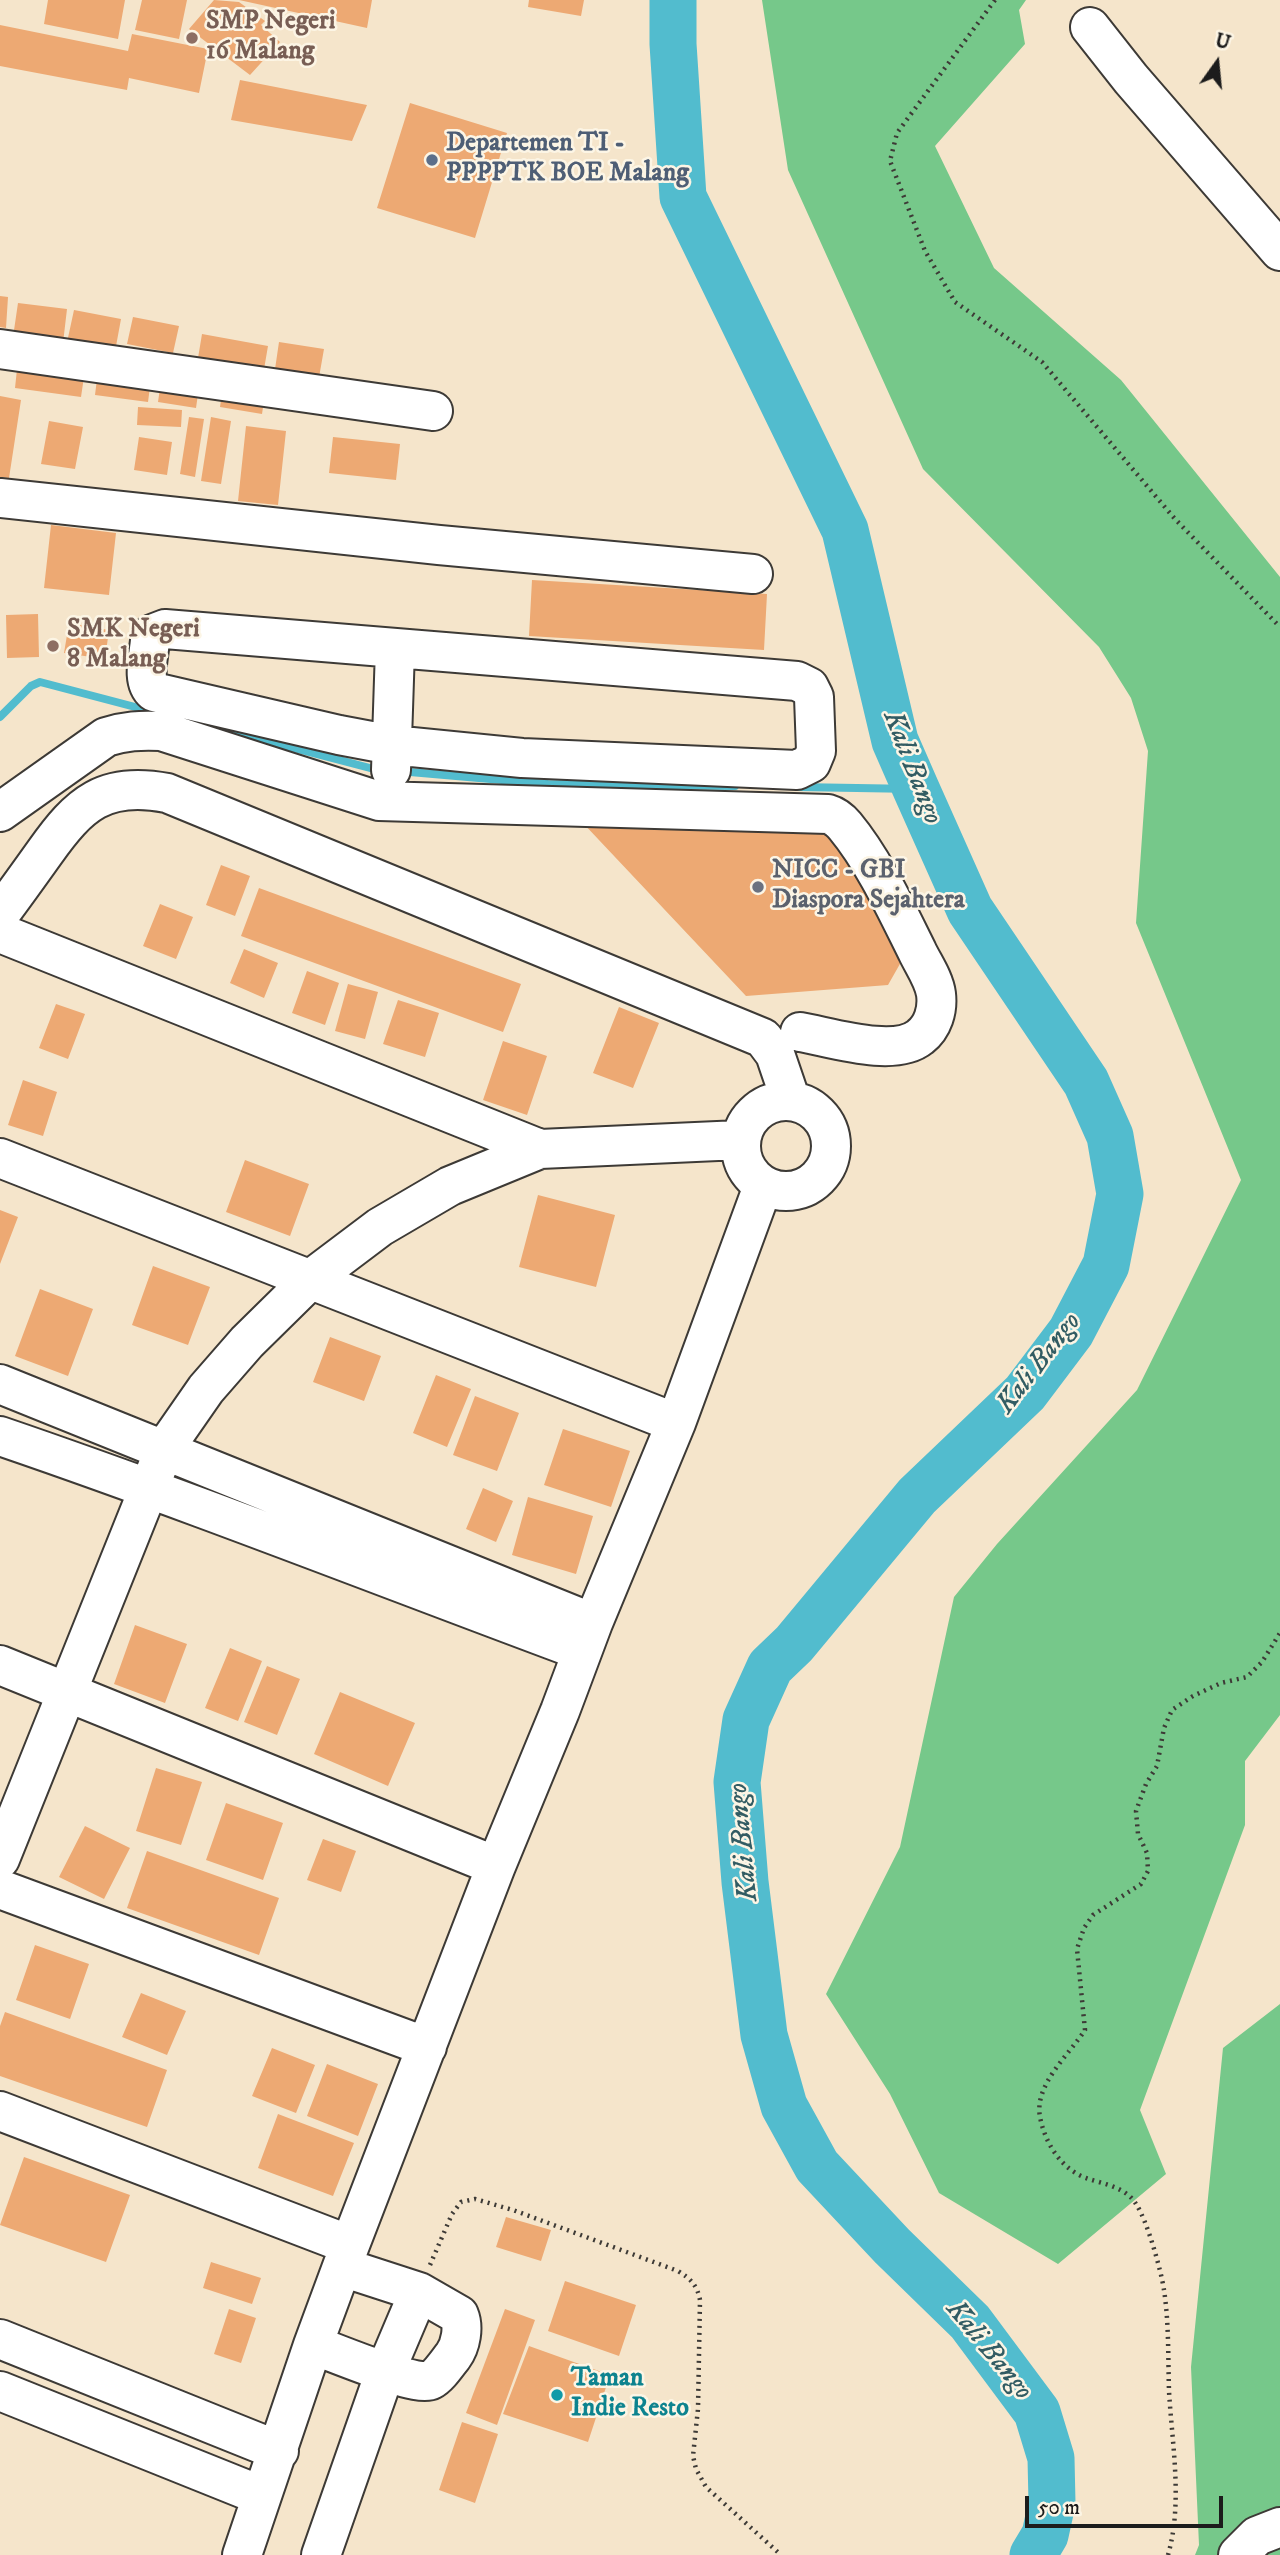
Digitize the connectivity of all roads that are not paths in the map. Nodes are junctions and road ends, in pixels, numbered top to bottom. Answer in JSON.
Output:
{"nodes":[{"id":1,"x":1090,"y":27,"type":"dead end"},
{"id":2,"x":1280,"y":251,"type":"edge"},
{"id":3,"x":0,"y":349,"type":"edge"},
{"id":4,"x":433,"y":411,"type":"dead end"},
{"id":5,"x":0,"y":498,"type":"edge"},
{"id":6,"x":753,"y":574,"type":"dead end"},
{"id":7,"x":395,"y":649,"type":"junction"},
{"id":8,"x":392,"y":745,"type":"junction"},
{"id":9,"x":390,"y":802,"type":"junction"},
{"id":10,"x":0,"y":812,"type":"edge"},
{"id":11,"x":0,"y":914,"type":"edge"},
{"id":12,"x":0,"y":933,"type":"edge"},
{"id":13,"x":800,"y":1032,"type":"dead end"},
{"id":14,"x":792,"y":1101,"type":"junction"},
{"id":15,"x":740,"y":1140,"type":"junction"},
{"id":16,"x":540,"y":1149,"type":"junction"},
{"id":17,"x":0,"y":1158,"type":"edge"},
{"id":18,"x":762,"y":1186,"type":"junction"},
{"id":19,"x":311,"y":1279,"type":"junction"},
{"id":20,"x":0,"y":1384,"type":"edge"},
{"id":21,"x":676,"y":1423,"type":"junction"},
{"id":22,"x":0,"y":1436,"type":"edge"},
{"id":23,"x":165,"y":1448,"type":"junction"},
{"id":24,"x":150,"y":1487,"type":"junction"},
{"id":25,"x":588,"y":1637,"type":"junction"},
{"id":26,"x":0,"y":1665,"type":"edge"},
{"id":27,"x":67,"y":1691,"type":"junction"},
{"id":28,"x":0,"y":1859,"type":"edge"},
{"id":29,"x":496,"y":1866,"type":"junction"},
{"id":30,"x":0,"y":1889,"type":"edge"},
{"id":31,"x":427,"y":2047,"type":"junction"},
{"id":32,"x":0,"y":2110,"type":"edge"},
{"id":33,"x":346,"y":2256,"type":"junction"},
{"id":34,"x":419,"y":2292,"type":"junction"},
{"id":35,"x":0,"y":2339,"type":"edge"},
{"id":36,"x":313,"y":2345,"type":"junction"},
{"id":37,"x":385,"y":2372,"type":"junction"},
{"id":38,"x":0,"y":2391,"type":"edge"},
{"id":39,"x":279,"y":2451,"type":"junction"},
{"id":40,"x":262,"y":2496,"type":"junction"},
{"id":41,"x":1280,"y":2527,"type":"edge"},
{"id":42,"x":242,"y":2555,"type":"edge"},
{"id":43,"x":321,"y":2555,"type":"edge"},
{"id":44,"x":1238,"y":2555,"type":"edge"}],
"edges":[{"from":1,"to":2,"type":"street"},
{"from":3,"to":4,"type":"street"},
{"from":5,"to":6,"type":"street"},
{"from":7,"to":8,"type":"street"},
{"from":7,"to":8,"type":"street"},
{"from":7,"to":8,"type":"street"},
{"from":8,"to":9,"type":"street"},
{"from":9,"to":10,"type":"street"},
{"from":9,"to":13,"type":"street"},
{"from":11,"to":14,"type":"street"},
{"from":12,"to":16,"type":"street"},
{"from":14,"to":15,"type":"street"},
{"from":14,"to":18,"type":"street"},
{"from":15,"to":16,"type":"street"},
{"from":15,"to":18,"type":"street"},
{"from":16,"to":19,"type":"street"},
{"from":17,"to":19,"type":"street"},
{"from":18,"to":21,"type":"street"},
{"from":19,"to":21,"type":"street"},
{"from":19,"to":23,"type":"street"},
{"from":20,"to":23,"type":"street"},
{"from":21,"to":25,"type":"street"},
{"from":22,"to":24,"type":"street"},
{"from":23,"to":24,"type":"street"},
{"from":23,"to":25,"type":"street"},
{"from":24,"to":25,"type":"street"},
{"from":24,"to":27,"type":"street"},
{"from":25,"to":29,"type":"street"},
{"from":26,"to":27,"type":"street"},
{"from":27,"to":28,"type":"street"},
{"from":27,"to":29,"type":"street"},
{"from":29,"to":31,"type":"street"},
{"from":30,"to":31,"type":"street"},
{"from":31,"to":33,"type":"street"},
{"from":32,"to":33,"type":"street"},
{"from":33,"to":34,"type":"street"},
{"from":33,"to":36,"type":"street"},
{"from":34,"to":37,"type":"street"},
{"from":34,"to":37,"type":"street"},
{"from":35,"to":39,"type":"street"},
{"from":36,"to":37,"type":"street"},
{"from":36,"to":39,"type":"street"},
{"from":37,"to":43,"type":"street"},
{"from":38,"to":40,"type":"street"},
{"from":39,"to":40,"type":"street"},
{"from":40,"to":42,"type":"street"},
{"from":41,"to":44,"type":"street"}]}
